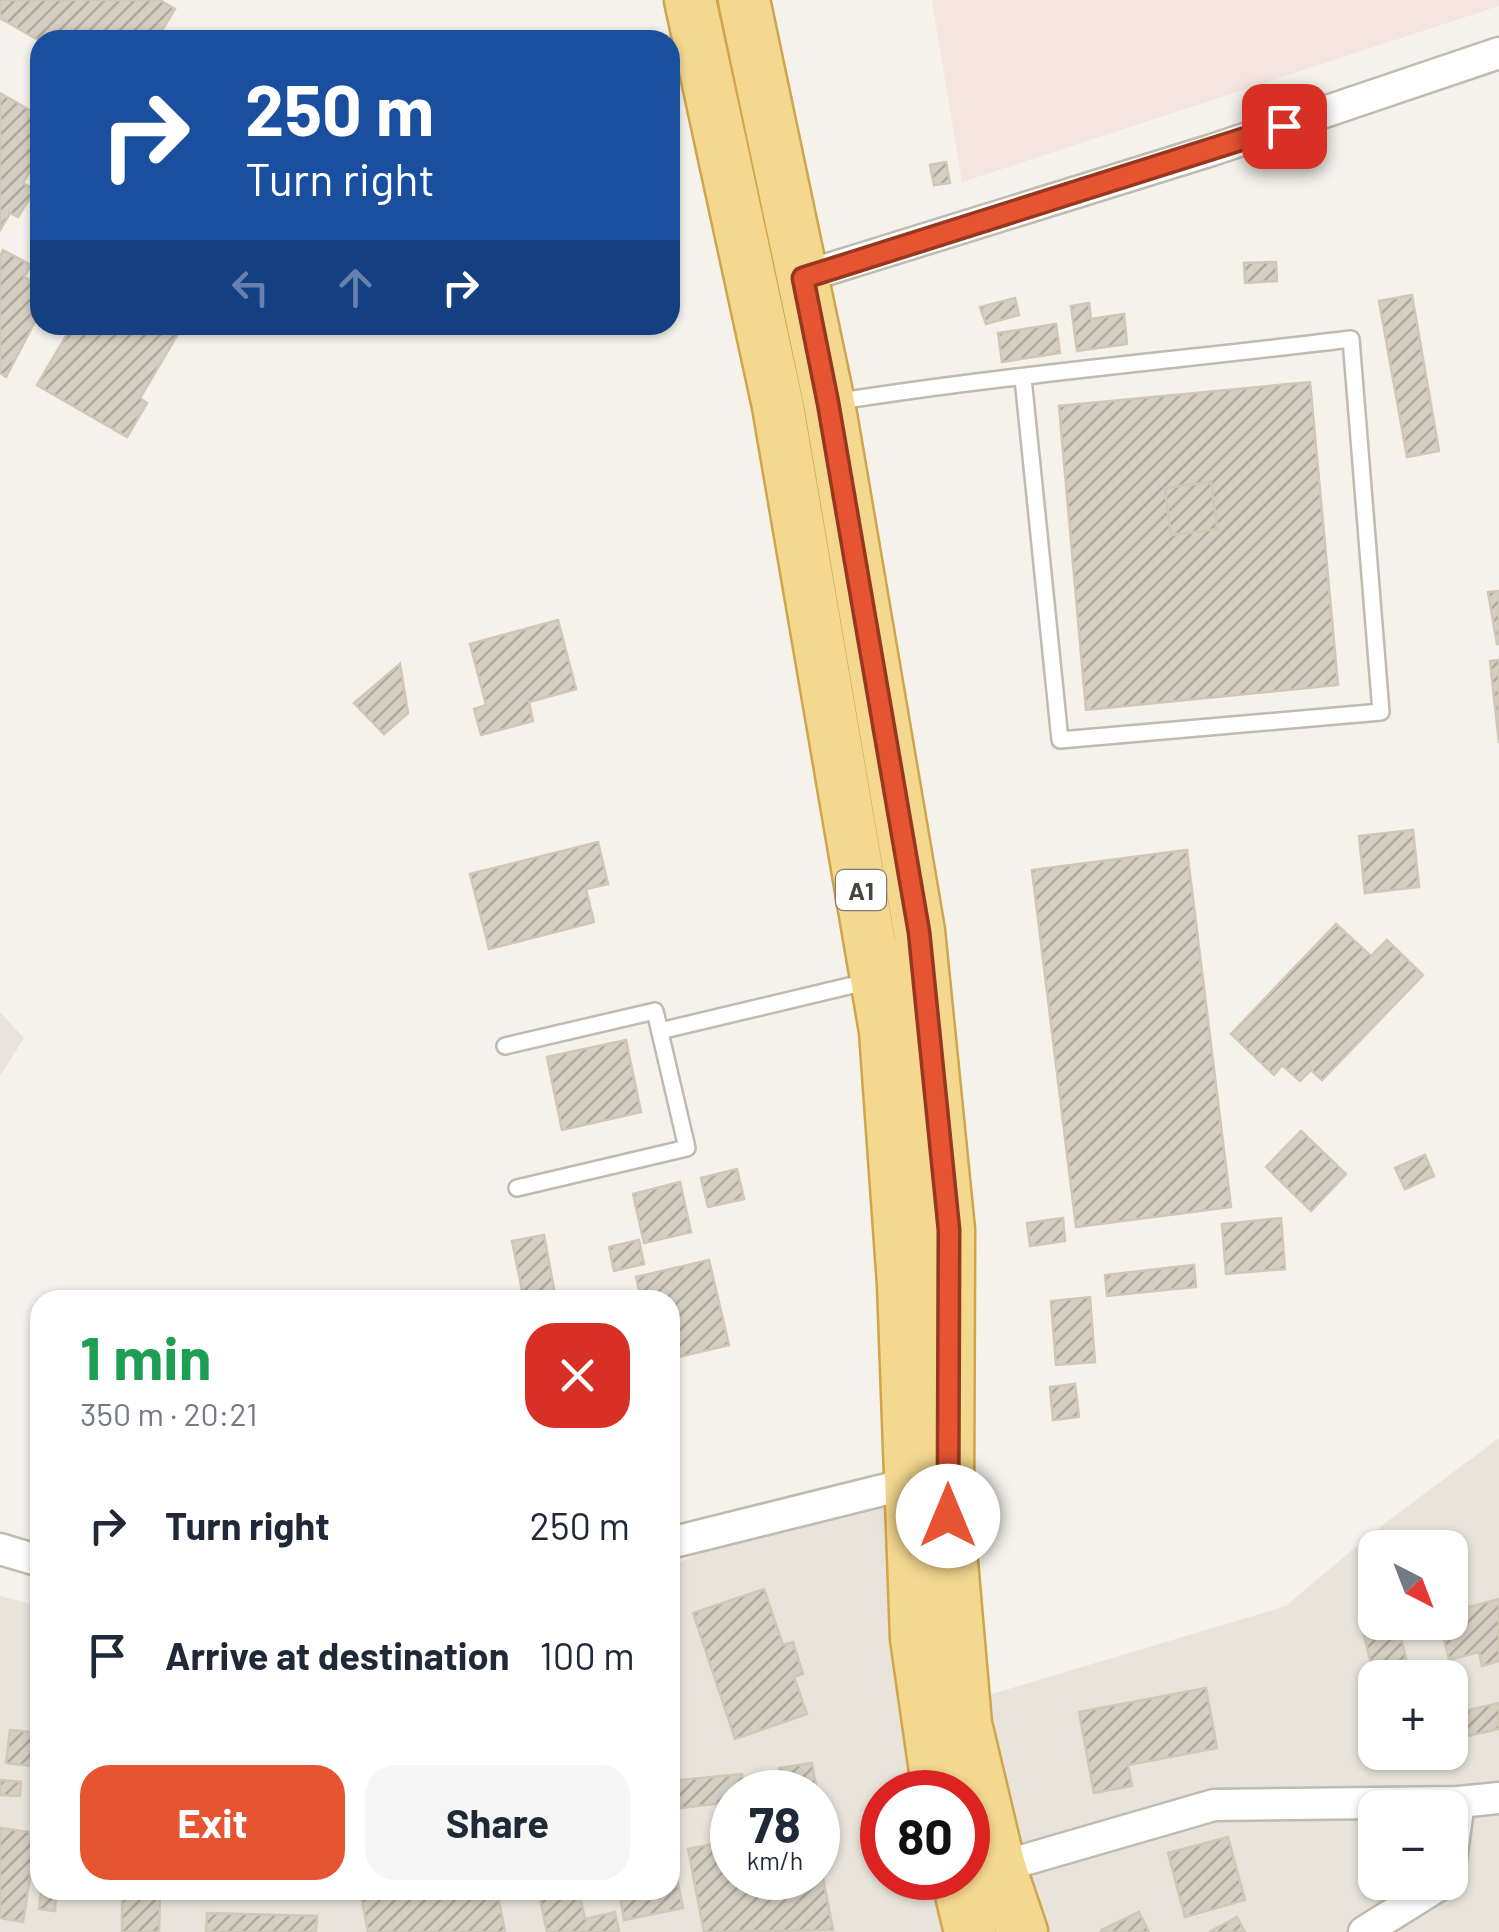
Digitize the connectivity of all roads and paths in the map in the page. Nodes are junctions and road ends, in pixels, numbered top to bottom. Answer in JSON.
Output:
{"nodes":[{"id":1,"x":690,"y":0,"type":"edge"},
{"id":2,"x":744,"y":0,"type":"edge"},
{"id":3,"x":1499,"y":53,"type":"edge"},
{"id":4,"x":803,"y":278,"type":"junction"},
{"id":5,"x":1023,"y":378,"type":"junction"},
{"id":6,"x":828,"y":403,"type":"junction"},
{"id":7,"x":876,"y":980,"type":"junction"},
{"id":8,"x":660,"y":1032,"type":"junction"},
{"id":9,"x":505,"y":1046,"type":"dead end"},
{"id":10,"x":518,"y":1188,"type":"dead end"},
{"id":11,"x":911,"y":1483,"type":"junction"},
{"id":12,"x":680,"y":1541,"type":"edge"},
{"id":13,"x":0,"y":1550,"type":"edge"},
{"id":14,"x":30,"y":1558,"type":"edge"},
{"id":15,"x":935,"y":1770,"type":"edge"},
{"id":16,"x":970,"y":1770,"type":"edge"},
{"id":17,"x":1499,"y":1798,"type":"edge"},
{"id":18,"x":1468,"y":1801,"type":"edge"},
{"id":19,"x":1358,"y":1803,"type":"edge"},
{"id":20,"x":990,"y":1869,"type":"edge"},
{"id":21,"x":990,"y":1888,"type":"edge"},
{"id":22,"x":974,"y":1900,"type":"edge"},
{"id":23,"x":1415,"y":1900,"type":"edge"},
{"id":24,"x":970,"y":1932,"type":"edge"},
{"id":25,"x":1022,"y":1932,"type":"edge"},
{"id":26,"x":1364,"y":1932,"type":"edge"}],
"edges":[{"from":1,"to":7,"type":"highway","number":"A1"},
{"from":2,"to":4,"type":"highway","number":"A1"},
{"from":3,"to":4,"type":"street"},
{"from":4,"to":6,"type":"highway","number":"A1"},
{"from":5,"to":5,"type":"lane"},
{"from":5,"to":6,"type":"lane"},
{"from":6,"to":16,"type":"highway","number":"A1"},
{"from":7,"to":8,"type":"lane"},
{"from":7,"to":11,"type":"highway","number":"A1"},
{"from":8,"to":9,"type":"lane"},
{"from":8,"to":10,"type":"lane"},
{"from":11,"to":12,"type":"street"},
{"from":11,"to":15,"type":"highway","number":"A1"},
{"from":13,"to":14,"type":"street"},
{"from":17,"to":18,"type":"street"},
{"from":19,"to":20,"type":"street"},
{"from":21,"to":25,"type":"highway","number":"A1"},
{"from":22,"to":24,"type":"highway","number":"A1"},
{"from":23,"to":26,"type":"street"}]}
